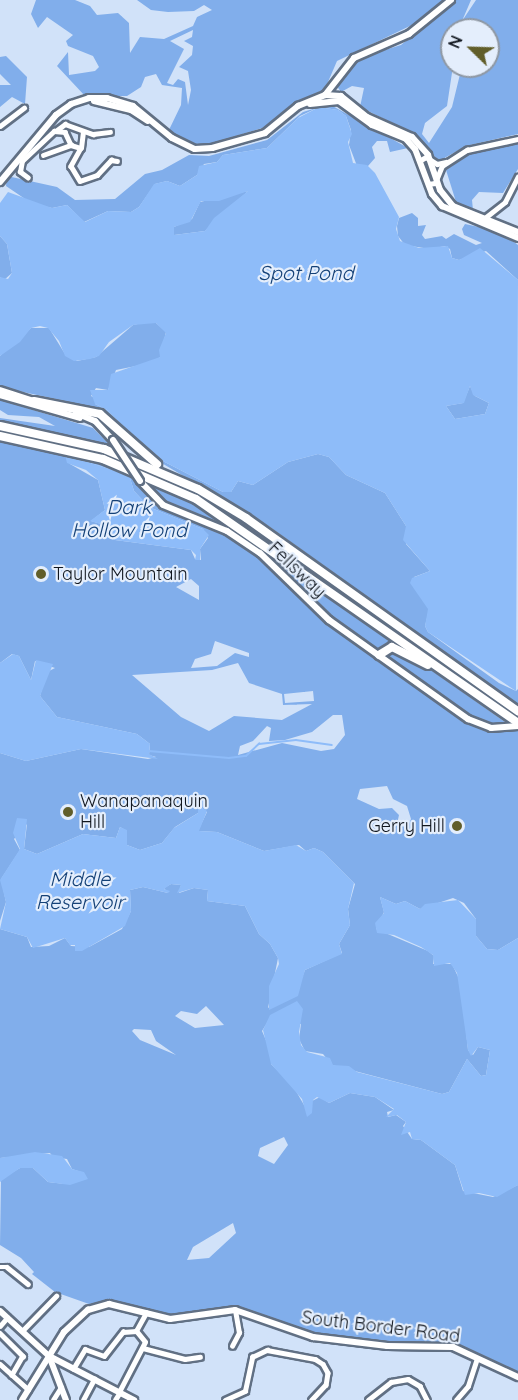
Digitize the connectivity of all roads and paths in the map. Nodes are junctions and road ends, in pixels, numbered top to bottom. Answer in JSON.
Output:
{"nodes":[{"id":1,"x":451,"y":0,"type":"edge"},
{"id":2,"x":335,"y":81,"type":"junction"},
{"id":3,"x":330,"y":97,"type":"junction"},
{"id":4,"x":24,"y":108,"type":"dead end"},
{"id":5,"x":0,"y":126,"type":"edge"},
{"id":6,"x":57,"y":130,"type":"junction"},
{"id":7,"x":84,"y":132,"type":"junction"},
{"id":8,"x":110,"y":132,"type":"dead end"},
{"id":9,"x":518,"y":139,"type":"edge"},
{"id":10,"x":71,"y":145,"type":"junction"},
{"id":11,"x":81,"y":148,"type":"junction"},
{"id":12,"x":43,"y":155,"type":"dead end"},
{"id":13,"x":431,"y":160,"type":"junction"},
{"id":14,"x":452,"y":160,"type":"junction"},
{"id":15,"x":419,"y":161,"type":"junction"},
{"id":16,"x":117,"y":162,"type":"dead end"},
{"id":17,"x":1,"y":177,"type":"edge"},
{"id":18,"x":518,"y":177,"type":"edge"},
{"id":19,"x":28,"y":178,"type":"dead end"},
{"id":20,"x":436,"y":179,"type":"junction"},
{"id":21,"x":427,"y":184,"type":"junction"},
{"id":22,"x":486,"y":217,"type":"junction"},
{"id":23,"x":518,"y":232,"type":"edge"},
{"id":24,"x":518,"y":238,"type":"edge"},
{"id":25,"x":0,"y":390,"type":"edge"},
{"id":26,"x":0,"y":395,"type":"edge"},
{"id":27,"x":34,"y":401,"type":"junction"},
{"id":28,"x":0,"y":426,"type":"edge"},
{"id":29,"x":102,"y":428,"type":"junction"},
{"id":30,"x":0,"y":436,"type":"edge"},
{"id":31,"x":174,"y":477,"type":"junction"},
{"id":32,"x":379,"y":655,"type":"junction"},
{"id":33,"x":456,"y":680,"type":"junction"},
{"id":34,"x":518,"y":711,"type":"edge"},
{"id":35,"x":518,"y":724,"type":"edge"},
{"id":36,"x":0,"y":1267,"type":"edge"},
{"id":37,"x":28,"y":1284,"type":"dead end"},
{"id":38,"x":56,"y":1296,"type":"dead end"},
{"id":39,"x":0,"y":1311,"type":"edge"},
{"id":40,"x":235,"y":1311,"type":"junction"},
{"id":41,"x":146,"y":1312,"type":"junction"},
{"id":42,"x":8,"y":1318,"type":"junction"},
{"id":43,"x":0,"y":1326,"type":"edge"},
{"id":44,"x":22,"y":1331,"type":"junction"},
{"id":45,"x":136,"y":1331,"type":"junction"},
{"id":46,"x":0,"y":1333,"type":"edge"},
{"id":47,"x":232,"y":1346,"type":"dead end"},
{"id":48,"x":143,"y":1348,"type":"junction"},
{"id":49,"x":49,"y":1356,"type":"junction"},
{"id":50,"x":200,"y":1357,"type":"dead end"},
{"id":51,"x":477,"y":1358,"type":"junction"},
{"id":52,"x":0,"y":1364,"type":"edge"},
{"id":53,"x":73,"y":1369,"type":"junction"},
{"id":54,"x":12,"y":1375,"type":"junction"},
{"id":55,"x":518,"y":1377,"type":"edge"},
{"id":56,"x":94,"y":1379,"type":"junction"},
{"id":57,"x":61,"y":1387,"type":"junction"},
{"id":58,"x":28,"y":1389,"type":"junction"},
{"id":59,"x":119,"y":1392,"type":"junction"},
{"id":60,"x":22,"y":1400,"type":"edge"},
{"id":61,"x":53,"y":1400,"type":"edge"},
{"id":62,"x":66,"y":1400,"type":"edge"},
{"id":63,"x":83,"y":1400,"type":"edge"},
{"id":64,"x":116,"y":1400,"type":"edge"},
{"id":65,"x":135,"y":1400,"type":"edge"},
{"id":66,"x":225,"y":1400,"type":"edge"},
{"id":67,"x":312,"y":1400,"type":"edge"},
{"id":68,"x":368,"y":1400,"type":"edge"},
{"id":69,"x":427,"y":1400,"type":"edge"},
{"id":70,"x":456,"y":1400,"type":"edge"}],
"edges":[{"from":1,"to":2,"type":"main road"},
{"from":2,"to":3,"type":"main road"},
{"from":2,"to":3,"type":"main road"},
{"from":3,"to":13,"type":"main road"},
{"from":3,"to":15,"type":"main road"},
{"from":3,"to":17,"type":"main road"},
{"from":4,"to":5,"type":"street"},
{"from":6,"to":7,"type":"street"},
{"from":6,"to":10,"type":"street"},
{"from":6,"to":19,"type":"street"},
{"from":7,"to":8,"type":"street"},
{"from":7,"to":11,"type":"street"},
{"from":9,"to":14,"type":"street"},
{"from":10,"to":11,"type":"street"},
{"from":10,"to":12,"type":"street"},
{"from":11,"to":16,"type":"street"},
{"from":13,"to":14,"type":"street"},
{"from":13,"to":15,"type":"street"},
{"from":13,"to":20,"type":"main road"},
{"from":14,"to":20,"type":"street"},
{"from":15,"to":21,"type":"main road"},
{"from":18,"to":22,"type":"street"},
{"from":20,"to":21,"type":"street"},
{"from":20,"to":22,"type":"main road"},
{"from":21,"to":24,"type":"main road"},
{"from":22,"to":23,"type":"main road"},
{"from":25,"to":27,"type":"main road","name":"Fellsway"},
{"from":26,"to":29,"type":"main road","name":"Fellsway"},
{"from":27,"to":29,"type":"main road","name":"Fellsway"},
{"from":27,"to":31,"type":"highway"},
{"from":28,"to":31,"type":"highway"},
{"from":29,"to":32,"type":"main road","name":"Fellsway","bridge":true},
{"from":30,"to":33,"type":"highway"},
{"from":31,"to":34,"type":"highway"},
{"from":32,"to":33,"type":"highway"},
{"from":32,"to":35,"type":"main road","name":"Fellsway"},
{"from":33,"to":35,"type":"highway"},
{"from":36,"to":37,"type":"street"},
{"from":38,"to":44,"type":"street"},
{"from":39,"to":42,"type":"main road"},
{"from":40,"to":41,"type":"main road","name":"South Border Road"},
{"from":40,"to":47,"type":"street"},
{"from":40,"to":51,"type":"main road","name":"South Border Road"},
{"from":41,"to":45,"type":"street"},
{"from":41,"to":49,"type":"main road","name":"South Border Road"},
{"from":42,"to":43,"type":"street"},
{"from":42,"to":44,"type":"main road"},
{"from":44,"to":49,"type":"main road"},
{"from":45,"to":48,"type":"street"},
{"from":45,"to":53,"type":"street"},
{"from":46,"to":54,"type":"street"},
{"from":48,"to":50,"type":"street"},
{"from":48,"to":59,"type":"street"},
{"from":49,"to":53,"type":"main road"},
{"from":49,"to":57,"type":"main road"},
{"from":49,"to":58,"type":"main road","name":"South Border Road"},
{"from":51,"to":55,"type":"main road","name":"South Border Road"},
{"from":51,"to":70,"type":"street"},
{"from":52,"to":54,"type":"street"},
{"from":53,"to":56,"type":"main road"},
{"from":54,"to":58,"type":"street"},
{"from":56,"to":59,"type":"main road"},
{"from":56,"to":63,"type":"street"},
{"from":57,"to":61,"type":"street"},
{"from":57,"to":62,"type":"main road"},
{"from":58,"to":60,"type":"main road","name":"South Border Road"},
{"from":59,"to":64,"type":"street"},
{"from":59,"to":65,"type":"main road"},
{"from":66,"to":67,"type":"street"},
{"from":68,"to":69,"type":"street"}]}
